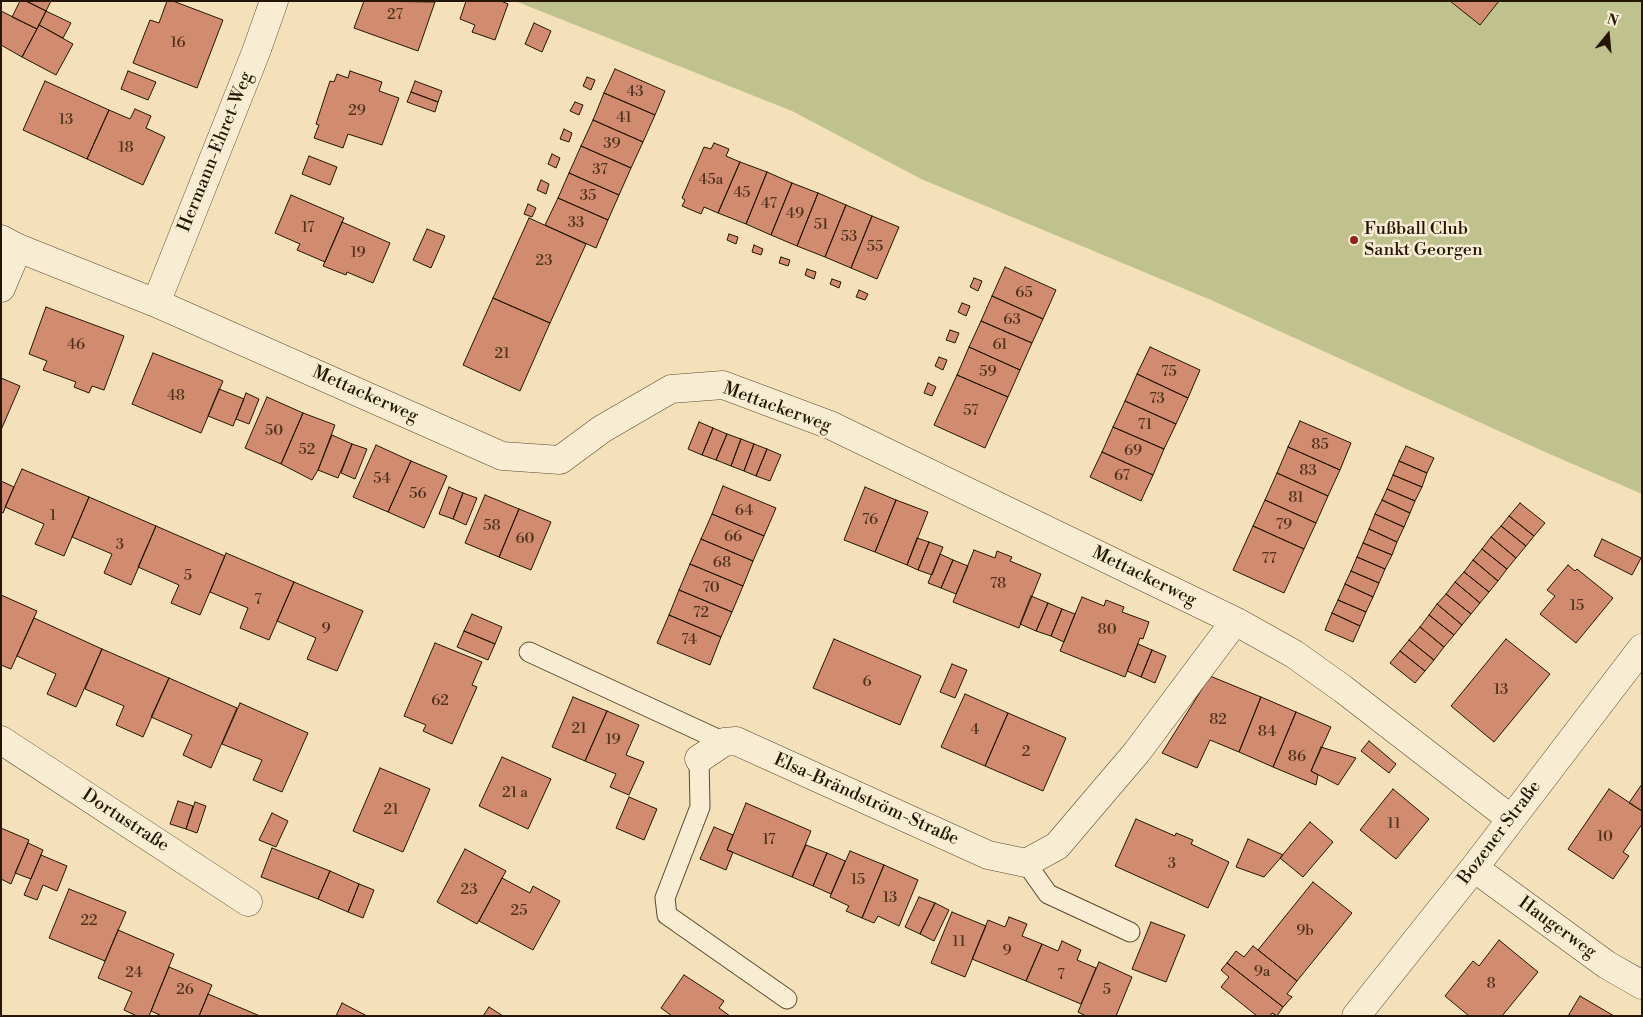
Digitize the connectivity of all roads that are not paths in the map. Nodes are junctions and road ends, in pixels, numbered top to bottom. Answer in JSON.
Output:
{"nodes":[{"id":1,"x":274,"y":1,"type":"edge"},
{"id":2,"x":10,"y":244,"type":"edge"},
{"id":3,"x":1,"y":288,"type":"edge"},
{"id":4,"x":156,"y":303,"type":"junction"},
{"id":5,"x":1235,"y":620,"type":"junction"},
{"id":6,"x":1642,"y":648,"type":"edge"},
{"id":7,"x":529,"y":652,"type":"dead end"},
{"id":8,"x":1,"y":740,"type":"edge"},
{"id":9,"x":724,"y":742,"type":"junction"},
{"id":10,"x":699,"y":759,"type":"joint"},
{"id":11,"x":1511,"y":819,"type":"junction"},
{"id":12,"x":1026,"y":862,"type":"junction"},
{"id":13,"x":1474,"y":868,"type":"junction"},
{"id":14,"x":248,"y":902,"type":"dead end"},
{"id":15,"x":1130,"y":932,"type":"dead end"},
{"id":16,"x":1642,"y":985,"type":"edge"},
{"id":17,"x":787,"y":999,"type":"dead end"},
{"id":18,"x":1356,"y":1016,"type":"edge"}],
"edges":[{"from":1,"to":4,"type":"street","name":"Hermann-Ehret-Weg"},
{"from":2,"to":3,"type":"street"},
{"from":2,"to":4,"type":"street","name":"Mettackerweg"},
{"from":4,"to":5,"type":"street","name":"Mettackerweg"},
{"from":5,"to":11,"type":"street","name":"Mettackerweg"},
{"from":5,"to":12,"type":"street"},
{"from":6,"to":11,"type":"street","name":"Bozener Straße"},
{"from":7,"to":9,"type":"lane"},
{"from":8,"to":14,"type":"street","name":"Dortustraße"},
{"from":9,"to":10,"type":"street"},
{"from":9,"to":12,"type":"street","name":"Elsa-Brändström-Straße"},
{"from":10,"to":17,"type":"lane"},
{"from":11,"to":13,"type":"street","name":"Bozener Straße"},
{"from":12,"to":15,"type":"lane"},
{"from":13,"to":16,"type":"street","name":"Haugerweg"},
{"from":13,"to":18,"type":"street","name":"Bozener Straße"}]}
